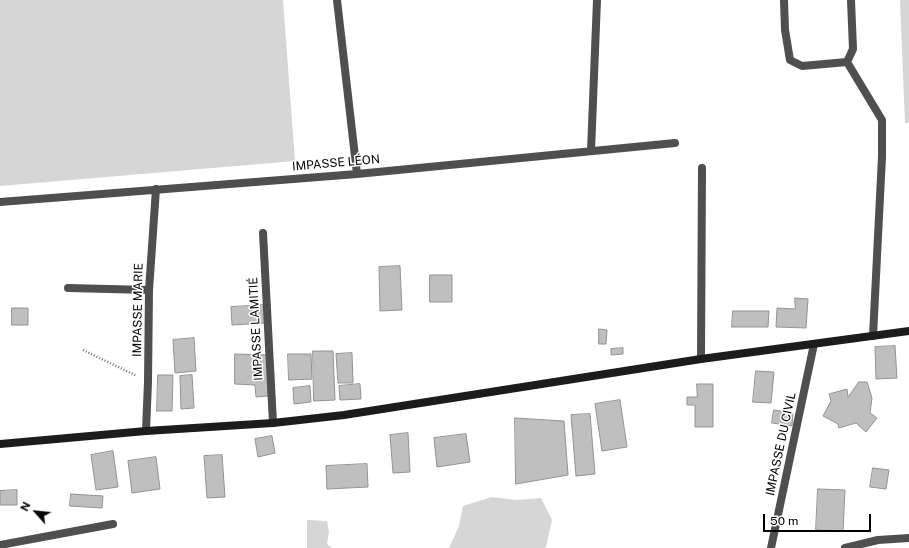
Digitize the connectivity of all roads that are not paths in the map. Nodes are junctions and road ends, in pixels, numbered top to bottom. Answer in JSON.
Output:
{"nodes":[{"id":1,"x":337,"y":0,"type":"edge"},
{"id":2,"x":597,"y":0,"type":"edge"},
{"id":3,"x":784,"y":0,"type":"edge"},
{"id":4,"x":851,"y":0,"type":"edge"},
{"id":5,"x":847,"y":62,"type":"junction"},
{"id":6,"x":675,"y":143,"type":"dead end"},
{"id":7,"x":591,"y":151,"type":"junction"},
{"id":8,"x":702,"y":168,"type":"dead end"},
{"id":9,"x":357,"y":174,"type":"junction"},
{"id":10,"x":156,"y":189,"type":"junction"},
{"id":11,"x":0,"y":202,"type":"edge"},
{"id":12,"x":263,"y":233,"type":"dead end"},
{"id":13,"x":68,"y":288,"type":"dead end"},
{"id":14,"x":149,"y":290,"type":"junction"},
{"id":15,"x":909,"y":331,"type":"edge"},
{"id":16,"x":873,"y":336,"type":"junction"},
{"id":17,"x":814,"y":344,"type":"junction"},
{"id":18,"x":701,"y":360,"type":"junction"},
{"id":19,"x":273,"y":423,"type":"junction"},
{"id":20,"x":146,"y":431,"type":"junction"},
{"id":21,"x":0,"y":444,"type":"edge"},
{"id":22,"x":113,"y":524,"type":"dead end"},
{"id":23,"x":909,"y":538,"type":"edge"},
{"id":24,"x":878,"y":544,"type":"edge"},
{"id":25,"x":0,"y":545,"type":"edge"},
{"id":26,"x":771,"y":548,"type":"edge"},
{"id":27,"x":845,"y":548,"type":"edge"}],
"edges":[{"from":1,"to":9,"type":"street"},
{"from":2,"to":7,"type":"street"},
{"from":3,"to":5,"type":"street"},
{"from":4,"to":5,"type":"street"},
{"from":5,"to":16,"type":"street"},
{"from":6,"to":7,"type":"street","name":"IMPASSE LÉON"},
{"from":7,"to":9,"type":"street","name":"IMPASSE LÉON"},
{"from":8,"to":18,"type":"street"},
{"from":9,"to":10,"type":"street","name":"IMPASSE LÉON"},
{"from":10,"to":11,"type":"street","name":"IMPASSE LÉON"},
{"from":10,"to":14,"type":"street","name":"IMPASSE MARIE"},
{"from":12,"to":19,"type":"street","name":"IMPASSE LAMITIÉ"},
{"from":13,"to":14,"type":"street"},
{"from":14,"to":20,"type":"street","name":"IMPASSE MARIE"},
{"from":15,"to":16,"type":"main road"},
{"from":16,"to":17,"type":"main road"},
{"from":17,"to":18,"type":"main road"},
{"from":17,"to":26,"type":"street","name":"IMPASSE DU CIVIL"},
{"from":18,"to":19,"type":"main road"},
{"from":19,"to":20,"type":"main road"},
{"from":20,"to":21,"type":"main road"},
{"from":22,"to":25,"type":"street"},
{"from":23,"to":24,"type":"street"},
{"from":24,"to":27,"type":"street"}]}
